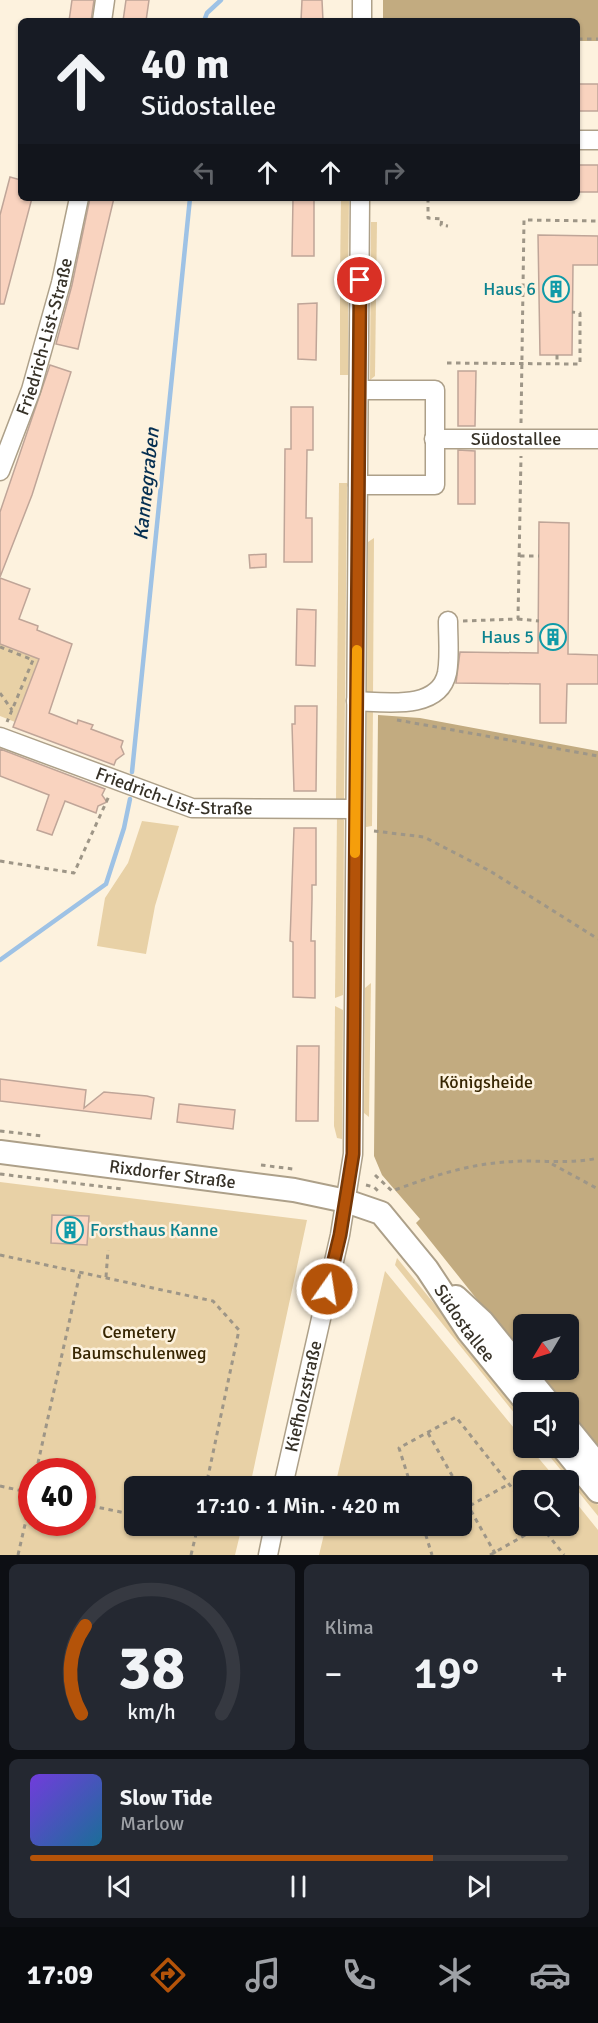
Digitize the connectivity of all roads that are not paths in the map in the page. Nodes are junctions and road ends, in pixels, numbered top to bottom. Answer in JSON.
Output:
{"nodes":[{"id":1,"x":105,"y":0,"type":"edge"},
{"id":2,"x":362,"y":0,"type":"edge"},
{"id":3,"x":102,"y":18,"type":"edge"},
{"id":4,"x":362,"y":18,"type":"edge"},
{"id":5,"x":580,"y":140,"type":"edge"},
{"id":6,"x":598,"y":140,"type":"edge"},
{"id":7,"x":78,"y":201,"type":"edge"},
{"id":8,"x":360,"y":201,"type":"edge"},
{"id":9,"x":359,"y":390,"type":"junction"},
{"id":10,"x":598,"y":439,"type":"edge"},
{"id":11,"x":434,"y":440,"type":"junction"},
{"id":12,"x":0,"y":471,"type":"edge"},
{"id":13,"x":358,"y":485,"type":"junction"},
{"id":14,"x":448,"y":621,"type":"road end"},
{"id":15,"x":356,"y":701,"type":"junction"},
{"id":16,"x":0,"y":737,"type":"edge"},
{"id":17,"x":355,"y":809,"type":"junction"},
{"id":18,"x":0,"y":1152,"type":"edge"},
{"id":19,"x":346,"y":1201,"type":"junction"},
{"id":20,"x":427,"y":1269,"type":"junction"},
{"id":21,"x":518,"y":1392,"type":"edge"},
{"id":22,"x":540,"y":1392,"type":"edge"},
{"id":23,"x":579,"y":1442,"type":"edge"},
{"id":24,"x":571,"y":1458,"type":"edge"},
{"id":25,"x":598,"y":1465,"type":"edge"},
{"id":26,"x":285,"y":1476,"type":"edge"},
{"id":27,"x":598,"y":1491,"type":"edge"},
{"id":28,"x":272,"y":1536,"type":"edge"},
{"id":29,"x":268,"y":1555,"type":"edge"}],
"edges":[{"from":1,"to":3,"type":"street"},
{"from":2,"to":4,"type":"street"},
{"from":5,"to":6,"type":"street"},
{"from":7,"to":12,"type":"street","name":"Friedrich-List-Straße"},
{"from":8,"to":9,"type":"street"},
{"from":9,"to":11,"type":"street"},
{"from":9,"to":13,"type":"street"},
{"from":10,"to":11,"type":"street","name":"Südostallee"},
{"from":11,"to":13,"type":"street"},
{"from":13,"to":15,"type":"street"},
{"from":14,"to":15,"type":"street"},
{"from":15,"to":17,"type":"street"},
{"from":16,"to":17,"type":"street","name":"Friedrich-List-Straße"},
{"from":17,"to":19,"type":"street"},
{"from":18,"to":19,"type":"main road","name":"Rixdorfer Straße"},
{"from":19,"to":20,"type":"main road","name":"Südostallee"},
{"from":19,"to":26,"type":"street","name":"Kiefholzstraße"},
{"from":20,"to":21,"type":"main road","name":"Südostallee"},
{"from":20,"to":22,"type":"main road","name":"Südostallee"},
{"from":23,"to":25,"type":"main road"},
{"from":24,"to":27,"type":"main road"},
{"from":28,"to":29,"type":"street"}]}
